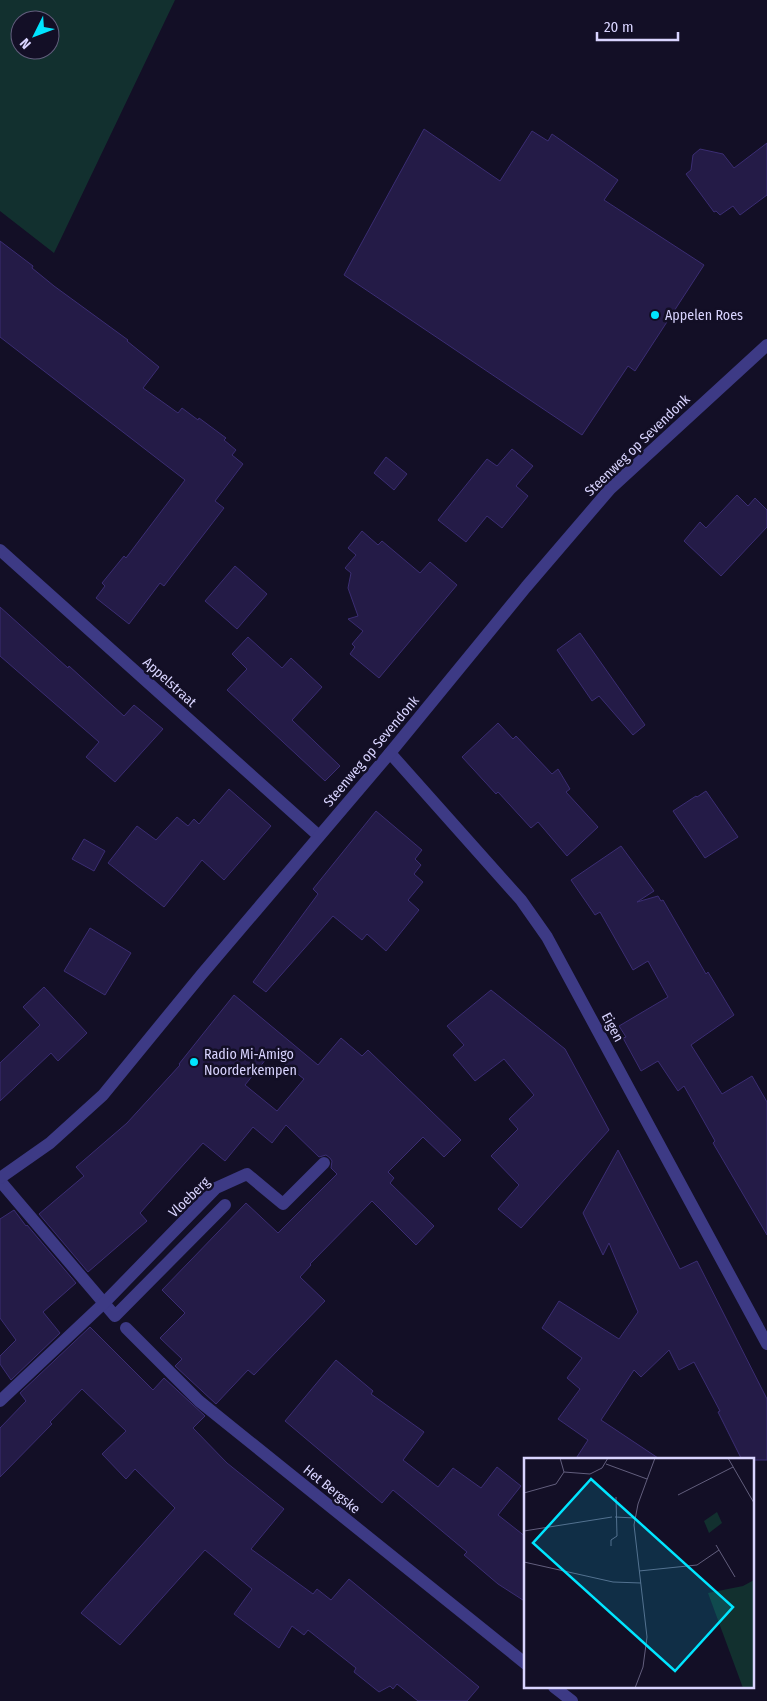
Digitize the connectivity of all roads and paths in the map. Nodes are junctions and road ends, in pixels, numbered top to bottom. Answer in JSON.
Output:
{"nodes":[{"id":1,"x":767,"y":345,"type":"edge"},
{"id":2,"x":0,"y":550,"type":"edge"},
{"id":3,"x":390,"y":754,"type":"junction"},
{"id":4,"x":319,"y":836,"type":"junction"},
{"id":5,"x":324,"y":1163,"type":"dead end"},
{"id":6,"x":0,"y":1179,"type":"edge"},
{"id":7,"x":226,"y":1205,"type":"dead end"},
{"id":8,"x":104,"y":1303,"type":"junction"},
{"id":9,"x":126,"y":1328,"type":"dead end"},
{"id":10,"x":767,"y":1344,"type":"edge"},
{"id":11,"x":0,"y":1401,"type":"edge"},
{"id":12,"x":524,"y":1662,"type":"edge"},
{"id":13,"x":555,"y":1688,"type":"edge"},
{"id":14,"x":572,"y":1701,"type":"edge"}],
"edges":[{"from":1,"to":3,"type":"street","name":"Steenweg op Sevendonk"},
{"from":2,"to":4,"type":"street","name":"Appelstraat"},
{"from":3,"to":4,"type":"street","name":"Steenweg op Sevendonk"},
{"from":3,"to":10,"type":"street","name":"Eigen"},
{"from":4,"to":6,"type":"street","name":"Steenweg op Sevendonk"},
{"from":5,"to":8,"type":"street","name":"Vloeberg"},
{"from":6,"to":8,"type":"street"},
{"from":7,"to":8,"type":"street"},
{"from":8,"to":11,"type":"street","name":"Vloeberg"},
{"from":9,"to":12,"type":"street","name":"Het Bergske"},
{"from":13,"to":14,"type":"street"}]}
